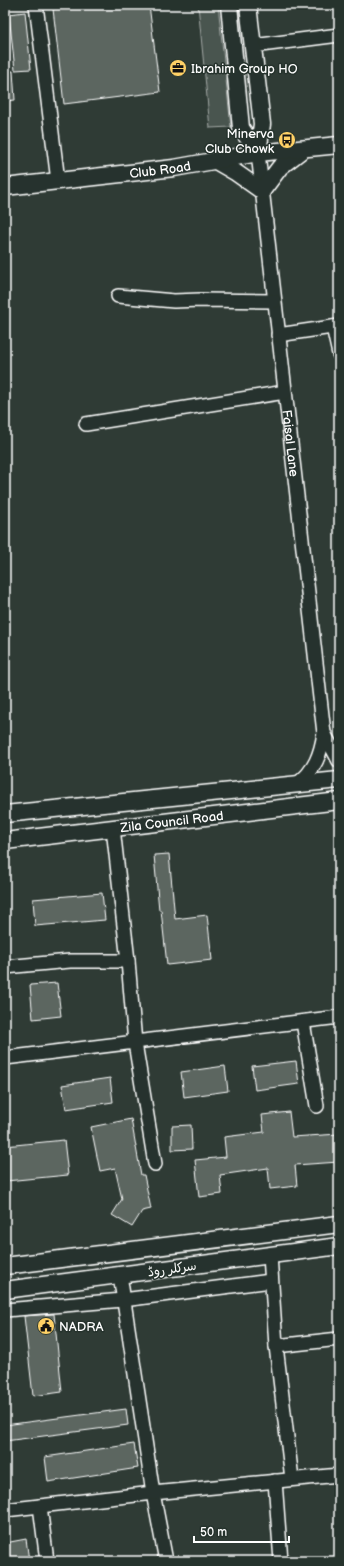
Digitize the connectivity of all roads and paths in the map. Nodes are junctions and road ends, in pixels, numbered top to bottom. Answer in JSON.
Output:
{"nodes":[{"id":1,"x":36,"y":5,"type":"edge"},
{"id":2,"x":229,"y":5,"type":"edge"},
{"id":3,"x":248,"y":5,"type":"edge"},
{"id":4,"x":339,"y":35,"type":"edge"},
{"id":5,"x":253,"y":46,"type":"junction"},
{"id":6,"x":339,"y":146,"type":"edge"},
{"id":7,"x":304,"y":149,"type":"junction"},
{"id":8,"x":258,"y":153,"type":"junction"},
{"id":9,"x":216,"y":161,"type":"junction"},
{"id":10,"x":58,"y":181,"type":"junction"},
{"id":11,"x":5,"y":187,"type":"edge"},
{"id":12,"x":262,"y":192,"type":"junction"},
{"id":13,"x":118,"y":296,"type":"dead end"},
{"id":14,"x":274,"y":301,"type":"junction"},
{"id":15,"x":336,"y":327,"type":"edge"},
{"id":16,"x":278,"y":335,"type":"junction"},
{"id":17,"x":339,"y":354,"type":"edge"},
{"id":18,"x":285,"y":392,"type":"junction"},
{"id":19,"x":86,"y":424,"type":"dead end"},
{"id":20,"x":324,"y":733,"type":"junction"},
{"id":21,"x":339,"y":760,"type":"edge"},
{"id":22,"x":339,"y":780,"type":"edge"},
{"id":23,"x":297,"y":784,"type":"junction"},
{"id":24,"x":339,"y":801,"type":"edge"},
{"id":25,"x":5,"y":814,"type":"edge"},
{"id":26,"x":113,"y":828,"type":"junction"},
{"id":27,"x":5,"y":841,"type":"edge"},
{"id":28,"x":128,"y":961,"type":"junction"},
{"id":29,"x":5,"y":967,"type":"edge"},
{"id":30,"x":339,"y":1017,"type":"edge"},
{"id":31,"x":303,"y":1022,"type":"junction"},
{"id":32,"x":135,"y":1043,"type":"junction"},
{"id":33,"x":5,"y":1058,"type":"edge"},
{"id":34,"x":317,"y":1106,"type":"dead end"},
{"id":35,"x":155,"y":1164,"type":"dead end"},
{"id":36,"x":339,"y":1224,"type":"edge"},
{"id":37,"x":339,"y":1246,"type":"edge"},
{"id":38,"x":270,"y":1255,"type":"junction"},
{"id":39,"x":5,"y":1266,"type":"edge"},
{"id":40,"x":120,"y":1275,"type":"junction"},
{"id":41,"x":271,"y":1281,"type":"junction"},
{"id":42,"x":5,"y":1290,"type":"edge"},
{"id":43,"x":123,"y":1300,"type":"junction"},
{"id":44,"x":5,"y":1310,"type":"edge"},
{"id":45,"x":339,"y":1339,"type":"edge"},
{"id":46,"x":276,"y":1346,"type":"junction"},
{"id":47,"x":339,"y":1475,"type":"edge"},
{"id":48,"x":292,"y":1479,"type":"junction"},
{"id":49,"x":274,"y":1481,"type":"junction"},
{"id":50,"x":153,"y":1493,"type":"junction"},
{"id":51,"x":40,"y":1506,"type":"junction"},
{"id":52,"x":5,"y":1510,"type":"edge"},
{"id":53,"x":47,"y":1561,"type":"edge"},
{"id":54,"x":166,"y":1561,"type":"edge"},
{"id":55,"x":281,"y":1561,"type":"edge"}],
"edges":[{"from":1,"to":10,"type":"street"},
{"from":2,"to":8,"type":"main road","name":"Faisal Lane"},
{"from":3,"to":5,"type":"main road","name":"Faisal Lane"},
{"from":4,"to":5,"type":"street"},
{"from":5,"to":8,"type":"main road","name":"Faisal Lane"},
{"from":6,"to":7,"type":"main road","name":"Club Road"},
{"from":7,"to":8,"type":"main road","name":"Club Road"},
{"from":7,"to":12,"type":"main road"},
{"from":8,"to":9,"type":"main road","name":"Club Road"},
{"from":8,"to":12,"type":"street","name":"Faisal Lane"},
{"from":9,"to":10,"type":"main road","name":"Club Road"},
{"from":9,"to":12,"type":"main road"},
{"from":10,"to":11,"type":"main road","name":"Club Road"},
{"from":12,"to":14,"type":"street","name":"Faisal Lane"},
{"from":13,"to":14,"type":"street"},
{"from":14,"to":16,"type":"street","name":"Faisal Lane"},
{"from":15,"to":16,"type":"street"},
{"from":15,"to":17,"type":"street"},
{"from":16,"to":18,"type":"street","name":"Faisal Lane"},
{"from":18,"to":19,"type":"street"},
{"from":18,"to":20,"type":"street","name":"Faisal Lane"},
{"from":20,"to":21,"type":"street","name":"Faisal Lane"},
{"from":20,"to":23,"type":"street","name":"Faisal Lane"},
{"from":22,"to":23,"type":"main road","name":"Zila Council Road"},
{"from":23,"to":25,"type":"main road","name":"Zila Council Road"},
{"from":24,"to":26,"type":"main road","name":"Zila Council Road"},
{"from":26,"to":27,"type":"main road","name":"Zila Council Road"},
{"from":26,"to":28,"type":"street"},
{"from":28,"to":29,"type":"street"},
{"from":28,"to":32,"type":"street"},
{"from":30,"to":31,"type":"street"},
{"from":31,"to":32,"type":"street"},
{"from":31,"to":34,"type":"street"},
{"from":32,"to":33,"type":"street"},
{"from":32,"to":35,"type":"street"},
{"from":36,"to":39,"type":"main road","name":"سرکلر روڈ"},
{"from":37,"to":38,"type":"main road","name":"سرکلر روڈ"},
{"from":38,"to":40,"type":"main road","name":"سرکلر روڈ"},
{"from":38,"to":41,"type":"street"},
{"from":40,"to":42,"type":"main road","name":"سرکلر روڈ"},
{"from":40,"to":43,"type":"street"},
{"from":41,"to":43,"type":"street"},
{"from":41,"to":46,"type":"street"},
{"from":43,"to":44,"type":"street"},
{"from":43,"to":50,"type":"street"},
{"from":45,"to":46,"type":"street"},
{"from":46,"to":48,"type":"street"},
{"from":47,"to":48,"type":"street"},
{"from":48,"to":49,"type":"street"},
{"from":49,"to":50,"type":"street"},
{"from":49,"to":55,"type":"street"},
{"from":50,"to":51,"type":"street"},
{"from":50,"to":54,"type":"street"},
{"from":51,"to":52,"type":"street"},
{"from":51,"to":53,"type":"street"}]}
